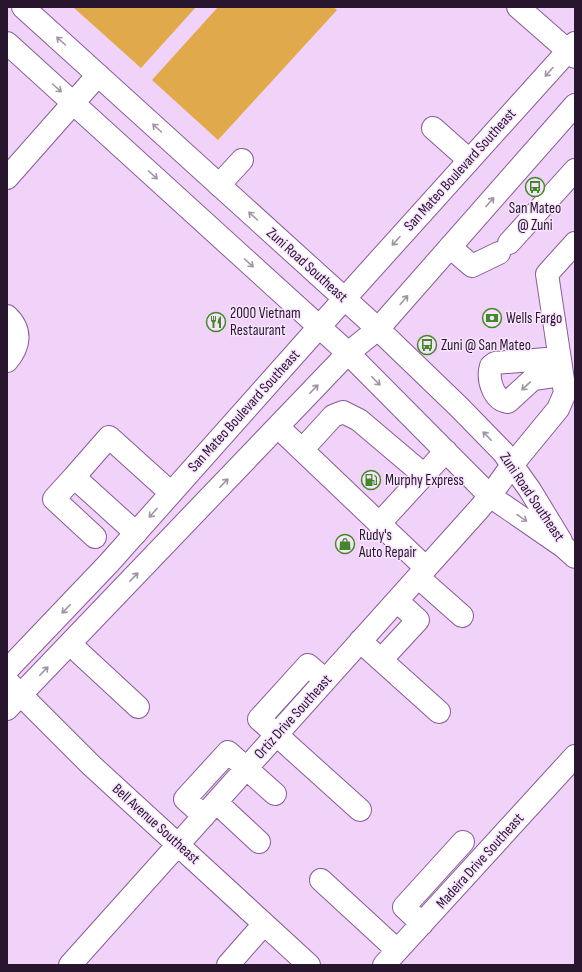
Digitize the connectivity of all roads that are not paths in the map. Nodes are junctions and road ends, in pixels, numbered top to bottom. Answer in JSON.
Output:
{"nodes":[{"id":1,"x":24,"y":7,"type":"edge"},
{"id":2,"x":518,"y":7,"type":"edge"},
{"id":3,"x":7,"y":43,"type":"edge"},
{"id":4,"x":573,"y":55,"type":"edge"},
{"id":5,"x":98,"y":75,"type":"junction"},
{"id":6,"x":73,"y":103,"type":"junction"},
{"id":7,"x":575,"y":105,"type":"edge"},
{"id":8,"x":433,"y":128,"type":"dead end"},
{"id":9,"x":242,"y":160,"type":"dead end"},
{"id":10,"x":469,"y":160,"type":"junction"},
{"id":11,"x":575,"y":170,"type":"edge"},
{"id":12,"x":7,"y":178,"type":"edge"},
{"id":13,"x":219,"y":185,"type":"junction"},
{"id":14,"x":575,"y":243,"type":"edge"},
{"id":15,"x":450,"y":247,"type":"junction"},
{"id":16,"x":344,"y":299,"type":"junction"},
{"id":17,"x":7,"y":316,"type":"edge"},
{"id":18,"x":318,"y":327,"type":"junction"},
{"id":19,"x":378,"y":329,"type":"junction"},
{"id":20,"x":348,"y":353,"type":"junction"},
{"id":21,"x":7,"y":361,"type":"edge"},
{"id":22,"x":565,"y":382,"type":"edge"},
{"id":23,"x":278,"y":427,"type":"junction"},
{"id":24,"x":302,"y":450,"type":"junction"},
{"id":25,"x":446,"y":451,"type":"junction"},
{"id":26,"x":512,"y":465,"type":"junction"},
{"id":27,"x":424,"y":475,"type":"junction"},
{"id":28,"x":74,"y":477,"type":"junction"},
{"id":29,"x":171,"y":493,"type":"junction"},
{"id":30,"x":490,"y":496,"type":"junction"},
{"id":31,"x":380,"y":524,"type":"junction"},
{"id":32,"x":136,"y":533,"type":"junction"},
{"id":33,"x":96,"y":537,"type":"dead end"},
{"id":34,"x":570,"y":552,"type":"edge"},
{"id":35,"x":422,"y":573,"type":"junction"},
{"id":36,"x":397,"y":601,"type":"junction"},
{"id":37,"x":462,"y":616,"type":"dead end"},
{"id":38,"x":360,"y":641,"type":"junction"},
{"id":39,"x":70,"y":644,"type":"junction"},
{"id":40,"x":381,"y":660,"type":"junction"},
{"id":41,"x":7,"y":670,"type":"edge"},
{"id":42,"x":325,"y":680,"type":"junction"},
{"id":43,"x":283,"y":692,"type":"junction"},
{"id":44,"x":12,"y":695,"type":"edge"},
{"id":45,"x":138,"y":707,"type":"dead end"},
{"id":46,"x":300,"y":708,"type":"junction"},
{"id":47,"x":439,"y":712,"type":"dead end"},
{"id":48,"x":277,"y":734,"type":"junction"},
{"id":49,"x":575,"y":756,"type":"edge"},
{"id":50,"x":247,"y":768,"type":"junction"},
{"id":51,"x":209,"y":773,"type":"junction"},
{"id":52,"x":275,"y":794,"type":"dead end"},
{"id":53,"x":216,"y":802,"type":"junction"},
{"id":54,"x":360,"y":810,"type":"dead end"},
{"id":55,"x":259,"y":842,"type":"dead end"},
{"id":56,"x":178,"y":844,"type":"junction"},
{"id":57,"x":470,"y":871,"type":"junction"},
{"id":58,"x":430,"y":878,"type":"junction"},
{"id":59,"x":321,"y":880,"type":"dead end"},
{"id":60,"x":449,"y":894,"type":"junction"},
{"id":61,"x":264,"y":924,"type":"junction"},
{"id":62,"x":422,"y":924,"type":"junction"},
{"id":63,"x":391,"y":958,"type":"edge"},
{"id":64,"x":70,"y":965,"type":"edge"},
{"id":65,"x":228,"y":965,"type":"edge"},
{"id":66,"x":309,"y":965,"type":"edge"}],
"edges":[{"from":5,"to":1,"type":"main road","name":"Zuni Road Southeast","one_way":true},
{"from":2,"to":4,"type":"main road"},
{"from":3,"to":6,"type":"main road","name":"Zuni Road Southeast","one_way":true},
{"from":4,"to":10,"type":"main road","name":"San Mateo Boulevard Southeast","one_way":true},
{"from":5,"to":6,"type":"main road"},
{"from":13,"to":5,"type":"main road","name":"Zuni Road Southeast","one_way":true},
{"from":6,"to":12,"type":"main road"},
{"from":6,"to":18,"type":"main road","name":"Zuni Road Southeast","one_way":true},
{"from":15,"to":7,"type":"main road","one_way":true},
{"from":8,"to":10,"type":"main road"},
{"from":9,"to":13,"type":"main road"},
{"from":10,"to":16,"type":"main road","name":"San Mateo Boulevard Southeast","one_way":true},
{"from":11,"to":15,"type":"main road"},
{"from":16,"to":13,"type":"main road","name":"Zuni Road Southeast","one_way":true},
{"from":14,"to":22,"type":"main road"},
{"from":19,"to":15,"type":"main road","one_way":true},
{"from":16,"to":18,"type":"main road","name":"San Mateo Boulevard Southeast"},
{"from":16,"to":19,"type":"main road","name":"Zuni Road Southeast"},
{"from":17,"to":21,"type":"main road"},
{"from":18,"to":20,"type":"main road","name":"Zuni Road Southeast"},
{"from":18,"to":29,"type":"main road","name":"San Mateo Boulevard Southeast"},
{"from":19,"to":20,"type":"main road"},
{"from":26,"to":19,"type":"main road","name":"Zuni Road Southeast","one_way":true},
{"from":23,"to":20,"type":"main road","one_way":true},
{"from":20,"to":25,"type":"main road","name":"Zuni Road Southeast","one_way":true},
{"from":22,"to":26,"type":"main road","name":"Ortiz Drive Southeast"},
{"from":23,"to":24,"type":"main road"},
{"from":39,"to":23,"type":"main road","one_way":true},
{"from":24,"to":27,"type":"main road"},
{"from":24,"to":31,"type":"main road"},
{"from":25,"to":27,"type":"main road"},
{"from":25,"to":30,"type":"main road","name":"Zuni Road Southeast"},
{"from":26,"to":30,"type":"main road","name":"Ortiz Drive Southeast"},
{"from":26,"to":34,"type":"main road","name":"Zuni Road Southeast"},
{"from":27,"to":31,"type":"main road"},
{"from":28,"to":29,"type":"main road"},
{"from":28,"to":32,"type":"main road"},
{"from":28,"to":33,"type":"main road"},
{"from":29,"to":32,"type":"main road","name":"San Mateo Boulevard Southeast","one_way":true},
{"from":30,"to":34,"type":"main road","name":"Zuni Road Southeast","one_way":true},
{"from":30,"to":35,"type":"main road","name":"Ortiz Drive Southeast"},
{"from":31,"to":35,"type":"main road"},
{"from":32,"to":41,"type":"main road","name":"San Mateo Boulevard Southeast","one_way":true},
{"from":35,"to":36,"type":"main road","name":"Ortiz Drive Southeast"},
{"from":35,"to":37,"type":"main road"},
{"from":36,"to":38,"type":"main road","name":"Ortiz Drive Southeast"},
{"from":36,"to":40,"type":"main road"},
{"from":38,"to":40,"type":"main road"},
{"from":38,"to":42,"type":"main road","name":"Ortiz Drive Southeast"},
{"from":44,"to":39,"type":"main road","one_way":true},
{"from":39,"to":45,"type":"main road"},
{"from":40,"to":47,"type":"main road"},
{"from":42,"to":43,"type":"main road"},
{"from":42,"to":46,"type":"main road","name":"Ortiz Drive Southeast"},
{"from":43,"to":46,"type":"main road"},
{"from":43,"to":48,"type":"main road"},
{"from":44,"to":56,"type":"main road","name":"Bell Avenue Southeast"},
{"from":46,"to":48,"type":"main road","name":"Ortiz Drive Southeast"},
{"from":48,"to":50,"type":"main road","name":"Ortiz Drive Southeast"},
{"from":48,"to":54,"type":"main road"},
{"from":49,"to":57,"type":"main road","name":"Madeira Drive Southeast"},
{"from":50,"to":51,"type":"main road"},
{"from":50,"to":52,"type":"main road"},
{"from":50,"to":53,"type":"main road","name":"Ortiz Drive Southeast"},
{"from":51,"to":53,"type":"main road"},
{"from":51,"to":53,"type":"main road"},
{"from":53,"to":55,"type":"main road"},
{"from":53,"to":56,"type":"main road","name":"Ortiz Drive Southeast"},
{"from":56,"to":61,"type":"main road","name":"Bell Avenue Southeast"},
{"from":56,"to":64,"type":"main road","name":"Ortiz Drive Southeast"},
{"from":57,"to":58,"type":"main road"},
{"from":57,"to":60,"type":"main road","name":"Madeira Drive Southeast"},
{"from":58,"to":60,"type":"main road"},
{"from":58,"to":62,"type":"main road"},
{"from":59,"to":63,"type":"main road"},
{"from":60,"to":62,"type":"main road","name":"Madeira Drive Southeast"},
{"from":61,"to":65,"type":"main road"},
{"from":61,"to":66,"type":"main road","name":"Bell Avenue Southeast"},
{"from":62,"to":63,"type":"main road","name":"Madeira Drive Southeast"}]}
